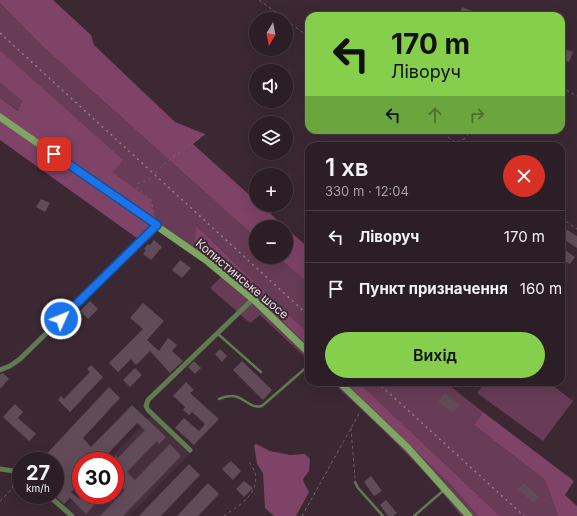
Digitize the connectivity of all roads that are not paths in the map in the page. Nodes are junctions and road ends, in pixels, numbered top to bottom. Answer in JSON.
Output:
{"nodes":[{"id":1,"x":0,"y":117,"type":"edge"},
{"id":2,"x":157,"y":225,"type":"junction"},
{"id":3,"x":253,"y":299,"type":"junction"},
{"id":4,"x":218,"y":334,"type":"junction"},
{"id":5,"x":305,"y":349,"type":"edge"},
{"id":6,"x":305,"y":368,"type":"edge"},
{"id":7,"x":0,"y":370,"type":"edge"},
{"id":8,"x":260,"y":372,"type":"dead end"},
{"id":9,"x":343,"y":386,"type":"edge"},
{"id":10,"x":219,"y":399,"type":"dead end"},
{"id":11,"x":190,"y":450,"type":"dead end"},
{"id":12,"x":0,"y":469,"type":"edge"},
{"id":13,"x":12,"y":470,"type":"edge"},
{"id":14,"x":355,"y":482,"type":"road end"},
{"id":15,"x":446,"y":489,"type":"junction"},
{"id":16,"x":58,"y":504,"type":"edge"},
{"id":17,"x":72,"y":516,"type":"edge"},
{"id":18,"x":383,"y":516,"type":"edge"},
{"id":19,"x":414,"y":516,"type":"edge"},
{"id":20,"x":469,"y":516,"type":"edge"}],
"edges":[{"from":1,"to":2,"type":"street","name":"Копистинське шосе"},
{"from":2,"to":3,"type":"street","name":"Копистинське шосе"},
{"from":2,"to":7,"type":"street"},
{"from":3,"to":4,"type":"street"},
{"from":3,"to":5,"type":"street","name":"Копистинське шосе"},
{"from":4,"to":8,"type":"lane"},
{"from":4,"to":11,"type":"street"},
{"from":6,"to":10,"type":"lane"},
{"from":9,"to":15,"type":"street"},
{"from":12,"to":13,"type":"street"},
{"from":14,"to":18,"type":"lane"},
{"from":15,"to":19,"type":"lane"},
{"from":15,"to":20,"type":"street"},
{"from":16,"to":17,"type":"street"}]}
